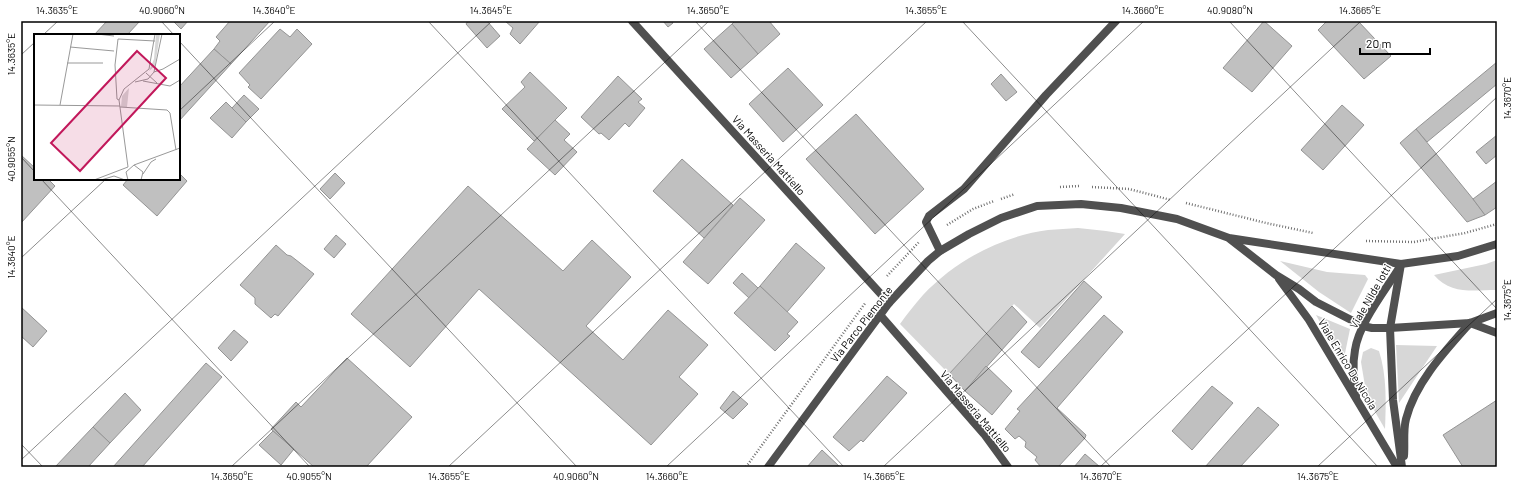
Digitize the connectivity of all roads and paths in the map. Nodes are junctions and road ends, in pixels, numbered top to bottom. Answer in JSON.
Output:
{"nodes":[{"id":1,"x":632,"y":21,"type":"edge"},
{"id":2,"x":1116,"y":21,"type":"edge"},
{"id":3,"x":1056,"y":187,"type":"dead end"},
{"id":4,"x":1019,"y":194,"type":"dead end"},
{"id":5,"x":1175,"y":200,"type":"dead end"},
{"id":6,"x":1183,"y":202,"type":"dead end"},
{"id":7,"x":1497,"y":224,"type":"edge"},
{"id":8,"x":932,"y":234,"type":"junction"},
{"id":9,"x":1320,"y":234,"type":"dead end"},
{"id":10,"x":1229,"y":238,"type":"junction"},
{"id":11,"x":1358,"y":240,"type":"dead end"},
{"id":12,"x":1497,"y":244,"type":"edge"},
{"id":13,"x":940,"y":251,"type":"junction"},
{"id":14,"x":1402,"y":264,"type":"junction"},
{"id":15,"x":1276,"y":275,"type":"junction"},
{"id":16,"x":876,"y":289,"type":"junction"},
{"id":17,"x":889,"y":303,"type":"junction"},
{"id":18,"x":1497,"y":313,"type":"edge"},
{"id":19,"x":880,"y":315,"type":"junction"},
{"id":20,"x":1470,"y":323,"type":"junction"},
{"id":21,"x":1363,"y":326,"type":"junction"},
{"id":22,"x":1390,"y":328,"type":"junction"},
{"id":23,"x":1497,"y":332,"type":"edge"},
{"id":24,"x":1357,"y":400,"type":"junction"},
{"id":25,"x":746,"y":467,"type":"edge"},
{"id":26,"x":768,"y":467,"type":"edge"},
{"id":27,"x":1008,"y":467,"type":"edge"},
{"id":28,"x":1397,"y":467,"type":"edge"},
{"id":29,"x":1403,"y":467,"type":"edge"}],
"edges":[{"from":1,"to":16,"type":"street","name":"Via Masseria Mattiello"},
{"from":2,"to":8,"type":"street"},
{"from":3,"to":5,"type":"path"},
{"from":4,"to":8,"type":"path"},
{"from":6,"to":9,"type":"path"},
{"from":7,"to":11,"type":"path"},
{"from":8,"to":13,"type":"street"},
{"from":8,"to":16,"type":"path"},
{"from":10,"to":13,"type":"street","name":"Via Parco Piemonte"},
{"from":10,"to":14,"type":"street"},
{"from":10,"to":15,"type":"street","name":"Viale Enrico De Nicola"},
{"from":12,"to":14,"type":"street"},
{"from":13,"to":17,"type":"street","name":"Via Parco Piemonte"},
{"from":14,"to":21,"type":"street","name":"Viale Nilde Iotti"},
{"from":14,"to":22,"type":"street","name":"Viale Nilde Iotti"},
{"from":15,"to":21,"type":"street","name":"Viale Enrico De Nicola"},
{"from":15,"to":24,"type":"street","name":"Viale Enrico De Nicola"},
{"from":16,"to":17,"type":"street","name":"Via Masseria Mattiello"},
{"from":16,"to":25,"type":"path"},
{"from":17,"to":19,"type":"street","name":"Via Parco Piemonte"},
{"from":18,"to":20,"type":"street"},
{"from":19,"to":26,"type":"street","name":"Via Parco Piemonte"},
{"from":19,"to":27,"type":"street","name":"Via Masseria Mattiello"},
{"from":20,"to":22,"type":"street"},
{"from":20,"to":23,"type":"street"},
{"from":20,"to":29,"type":"street"},
{"from":21,"to":22,"type":"street","name":"Viale Enrico De Nicola"},
{"from":21,"to":24,"type":"street","name":"Viale Nilde Iotti"},
{"from":22,"to":29,"type":"street","name":"Viale Nilde Iotti"},
{"from":24,"to":28,"type":"street","name":"Viale Enrico De Nicola"}]}
